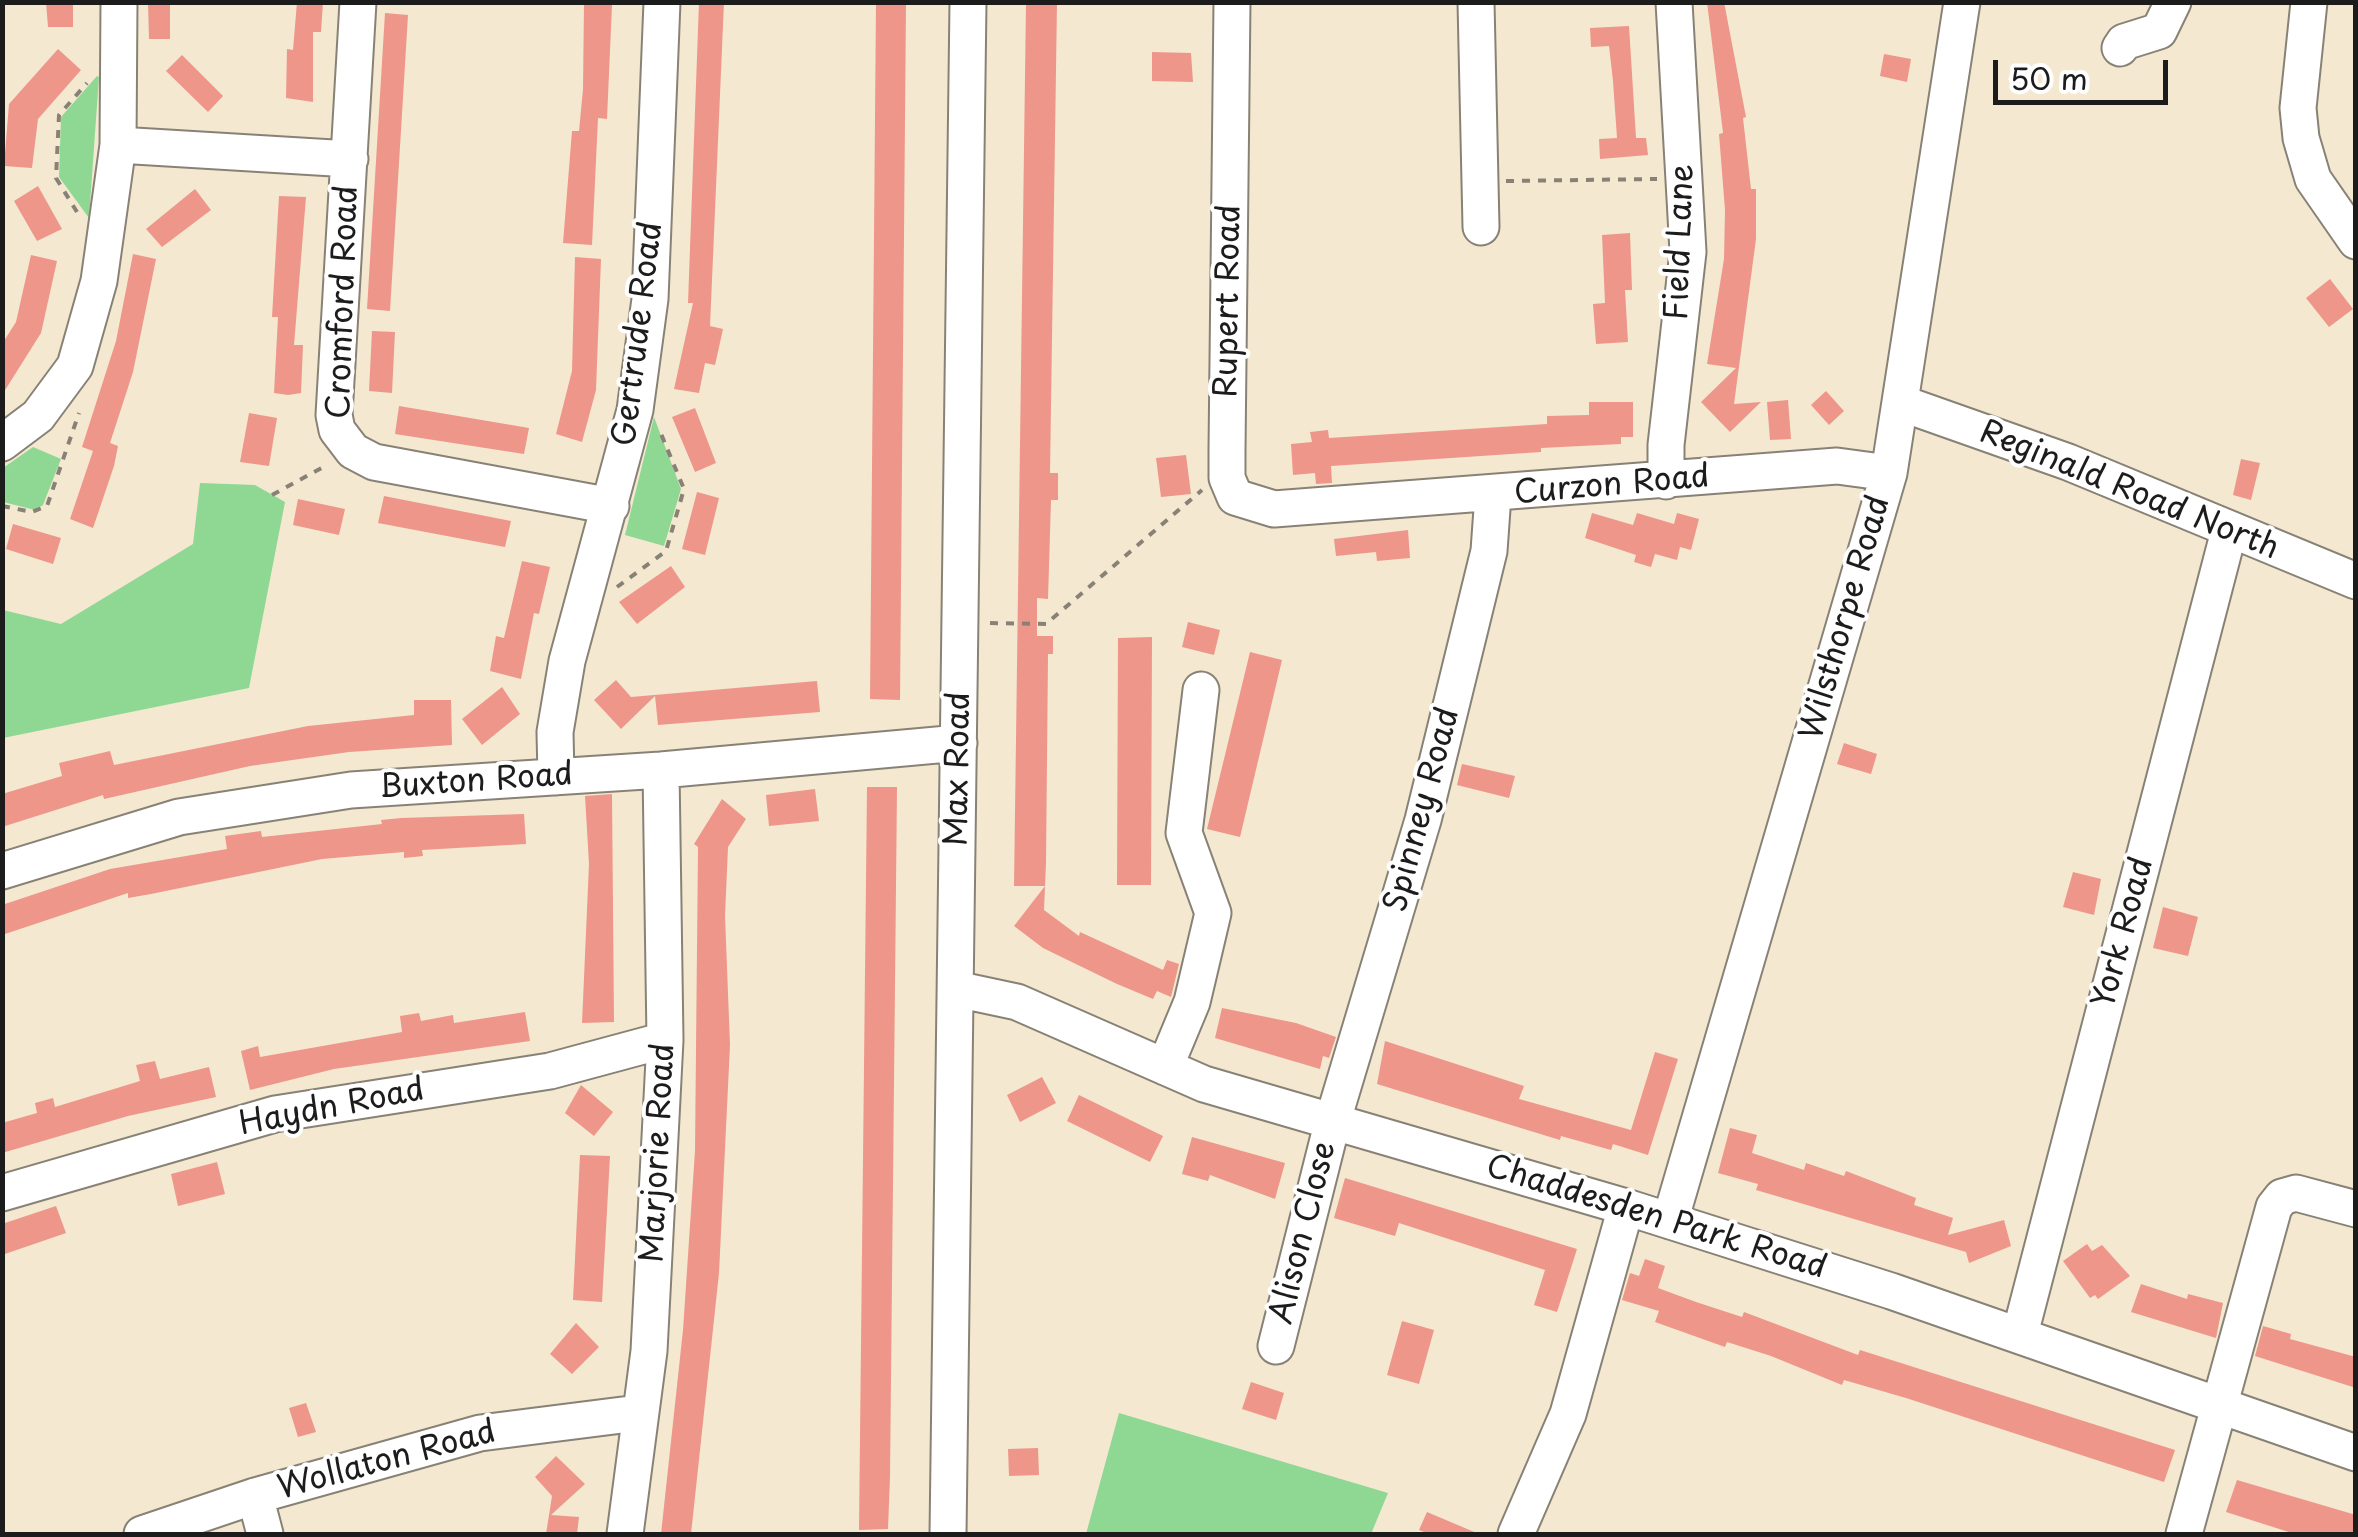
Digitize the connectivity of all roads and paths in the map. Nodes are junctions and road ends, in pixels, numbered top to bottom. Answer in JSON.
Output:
{"nodes":[{"id":1,"x":119,"y":2,"type":"edge"},
{"id":2,"x":358,"y":2,"type":"edge"},
{"id":3,"x":662,"y":2,"type":"edge"},
{"id":4,"x":968,"y":2,"type":"edge"},
{"id":5,"x":1232,"y":2,"type":"edge"},
{"id":6,"x":1476,"y":2,"type":"edge"},
{"id":7,"x":1674,"y":2,"type":"edge"},
{"id":8,"x":1962,"y":2,"type":"edge"},
{"id":9,"x":2173,"y":2,"type":"edge"},
{"id":10,"x":2309,"y":2,"type":"edge"},
{"id":11,"x":120,"y":48,"type":"junction"},
{"id":12,"x":2120,"y":48,"type":"dead end"},
{"id":13,"x":118,"y":145,"type":"junction"},
{"id":14,"x":350,"y":159,"type":"junction"},
{"id":15,"x":1686,"y":178,"type":"junction"},
{"id":16,"x":1480,"y":182,"type":"junction"},
{"id":17,"x":1481,"y":227,"type":"dead end"},
{"id":18,"x":2356,"y":241,"type":"edge"},
{"id":19,"x":104,"y":254,"type":"junction"},
{"id":20,"x":639,"y":380,"type":"junction"},
{"id":21,"x":1901,"y":403,"type":"junction"},
{"id":22,"x":79,"y":413,"type":"dead end"},
{"id":23,"x":2,"y":443,"type":"edge"},
{"id":24,"x":353,"y":451,"type":"junction"},
{"id":25,"x":1889,"y":472,"type":"junction"},
{"id":26,"x":1227,"y":478,"type":"junction"},
{"id":27,"x":1666,"y":482,"type":"junction"},
{"id":28,"x":272,"y":496,"type":"dead end"},
{"id":29,"x":1493,"y":496,"type":"junction"},
{"id":30,"x":2,"y":506,"type":"edge"},
{"id":31,"x":611,"y":506,"type":"junction"},
{"id":32,"x":2229,"y":531,"type":"junction"},
{"id":33,"x":2356,"y":581,"type":"edge"},
{"id":34,"x":581,"y":613,"type":"junction"},
{"id":35,"x":961,"y":622,"type":"junction"},
{"id":36,"x":1201,"y":690,"type":"dead end"},
{"id":37,"x":959,"y":744,"type":"junction"},
{"id":38,"x":662,"y":770,"type":"junction"},
{"id":39,"x":556,"y":777,"type":"junction"},
{"id":40,"x":2,"y":871,"type":"edge"},
{"id":41,"x":956,"y":989,"type":"junction"},
{"id":42,"x":665,"y":1040,"type":"junction"},
{"id":43,"x":1165,"y":1067,"type":"junction"},
{"id":44,"x":1332,"y":1120,"type":"junction"},
{"id":45,"x":2,"y":1193,"type":"edge"},
{"id":46,"x":1626,"y":1207,"type":"junction"},
{"id":47,"x":2356,"y":1209,"type":"edge"},
{"id":48,"x":1670,"y":1221,"type":"junction"},
{"id":49,"x":2020,"y":1334,"type":"junction"},
{"id":50,"x":1276,"y":1346,"type":"dead end"},
{"id":51,"x":2219,"y":1404,"type":"junction"},
{"id":52,"x":638,"y":1412,"type":"junction"},
{"id":53,"x":2356,"y":1453,"type":"edge"},
{"id":54,"x":255,"y":1496,"type":"junction"},
{"id":55,"x":142,"y":1534,"type":"edge"},
{"id":56,"x":265,"y":1534,"type":"edge"},
{"id":57,"x":626,"y":1534,"type":"edge"},
{"id":58,"x":948,"y":1534,"type":"edge"},
{"id":59,"x":1516,"y":1534,"type":"edge"},
{"id":60,"x":2184,"y":1534,"type":"edge"}],
"edges":[{"from":1,"to":11,"type":"street"},
{"from":2,"to":14,"type":"street","name":"Cromford Road"},
{"from":3,"to":20,"type":"street","name":"Gertrude Road"},
{"from":4,"to":35,"type":"street","name":"Max Road"},
{"from":5,"to":26,"type":"street","name":"Rupert Road"},
{"from":6,"to":16,"type":"street"},
{"from":7,"to":15,"type":"street","name":"Field Lane"},
{"from":8,"to":21,"type":"street","name":"Wilsthorpe Road"},
{"from":9,"to":12,"type":"street"},
{"from":10,"to":18,"type":"street"},
{"from":11,"to":13,"type":"street"},
{"from":11,"to":19,"type":"path"},
{"from":13,"to":14,"type":"street"},
{"from":13,"to":19,"type":"street"},
{"from":14,"to":24,"type":"street","name":"Cromford Road"},
{"from":15,"to":16,"type":"path"},
{"from":15,"to":27,"type":"street","name":"Field Lane"},
{"from":16,"to":17,"type":"street"},
{"from":19,"to":23,"type":"street"},
{"from":20,"to":31,"type":"street","name":"Gertrude Road"},
{"from":20,"to":34,"type":"path"},
{"from":21,"to":25,"type":"street","name":"Wilsthorpe Road"},
{"from":21,"to":32,"type":"street","name":"Reginald Road North"},
{"from":22,"to":30,"type":"path"},
{"from":24,"to":28,"type":"path"},
{"from":24,"to":31,"type":"street","name":"Cromford Road"},
{"from":25,"to":27,"type":"street","name":"Curzon Road"},
{"from":25,"to":48,"type":"street","name":"Wilsthorpe Road"},
{"from":26,"to":29,"type":"street","name":"Curzon Road"},
{"from":26,"to":35,"type":"path"},
{"from":27,"to":29,"type":"street","name":"Curzon Road"},
{"from":29,"to":44,"type":"street","name":"Spinney Road"},
{"from":31,"to":34,"type":"street","name":"Gertrude Road"},
{"from":32,"to":33,"type":"street","name":"Reginald Road North"},
{"from":32,"to":49,"type":"street","name":"York Road"},
{"from":34,"to":39,"type":"street","name":"Gertrude Road"},
{"from":35,"to":37,"type":"street","name":"Max Road"},
{"from":36,"to":43,"type":"street"},
{"from":37,"to":38,"type":"street","name":"Buxton Road"},
{"from":37,"to":41,"type":"street","name":"Max Road"},
{"from":38,"to":39,"type":"street","name":"Buxton Road"},
{"from":38,"to":42,"type":"street","name":"Marjorie Road"},
{"from":39,"to":40,"type":"street","name":"Buxton Road"},
{"from":41,"to":43,"type":"street","name":"Chaddesden Park Road"},
{"from":41,"to":58,"type":"street","name":"Max Road"},
{"from":42,"to":45,"type":"street","name":"Haydn Road"},
{"from":42,"to":52,"type":"street","name":"Marjorie Road"},
{"from":43,"to":44,"type":"street","name":"Chaddesden Park Road"},
{"from":44,"to":46,"type":"street","name":"Chaddesden Park Road"},
{"from":44,"to":50,"type":"street","name":"Alison Close"},
{"from":46,"to":48,"type":"street","name":"Chaddesden Park Road"},
{"from":46,"to":59,"type":"street"},
{"from":47,"to":51,"type":"street"},
{"from":48,"to":49,"type":"street","name":"Chaddesden Park Road"},
{"from":49,"to":51,"type":"street","name":"Chaddesden Park Road"},
{"from":51,"to":53,"type":"street","name":"Chaddesden Park Road"},
{"from":51,"to":60,"type":"street"},
{"from":52,"to":54,"type":"street","name":"Wollaton Road"},
{"from":52,"to":57,"type":"street","name":"Marjorie Road"},
{"from":54,"to":55,"type":"street","name":"Wollaton Road"},
{"from":54,"to":56,"type":"street"}]}
